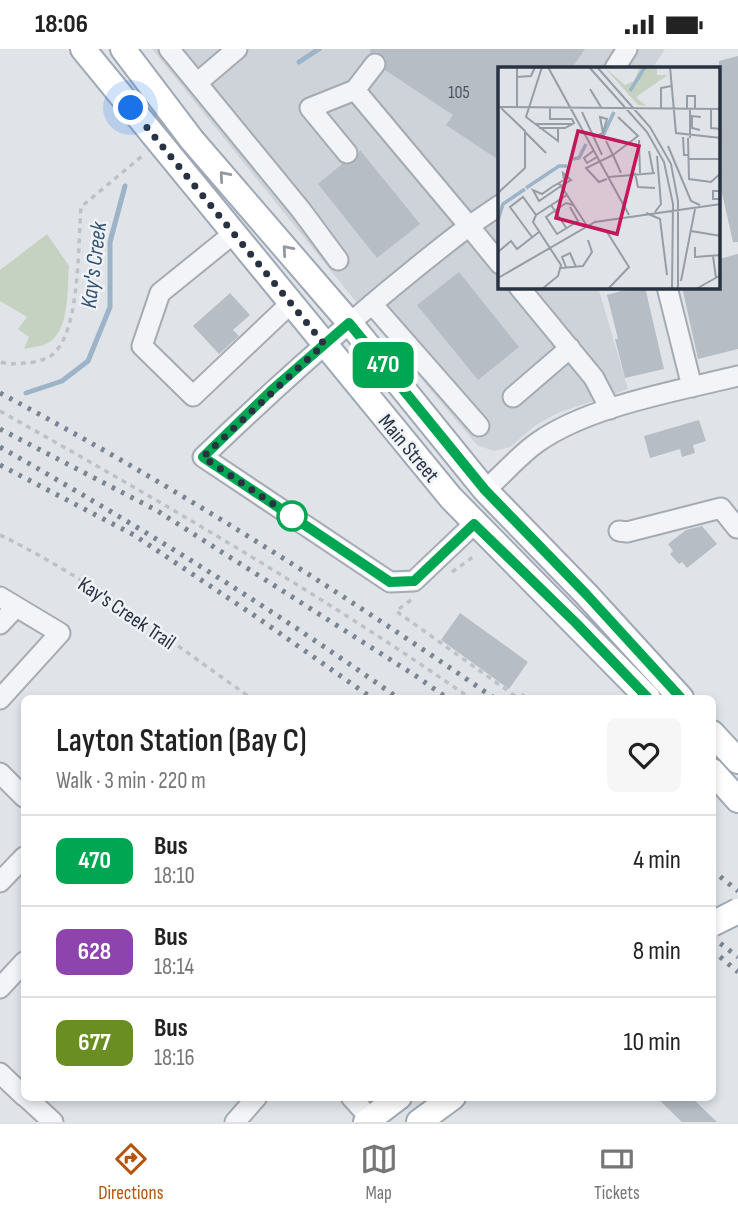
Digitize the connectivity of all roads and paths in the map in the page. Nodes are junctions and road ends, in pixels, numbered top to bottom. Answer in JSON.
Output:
{"nodes":[{"id":1,"x":83,"y":49,"type":"edge"},
{"id":2,"x":123,"y":49,"type":"edge"},
{"id":3,"x":169,"y":49,"type":"edge"},
{"id":4,"x":237,"y":49,"type":"edge"},
{"id":5,"x":627,"y":49,"type":"edge"},
{"id":6,"x":375,"y":64,"type":"dead end"},
{"id":7,"x":616,"y":67,"type":"edge"},
{"id":8,"x":197,"y":82,"type":"junction"},
{"id":9,"x":355,"y":90,"type":"junction"},
{"id":10,"x":347,"y":153,"type":"dead end"},
{"id":11,"x":142,"y":156,"type":"dead end"},
{"id":12,"x":498,"y":206,"type":"edge"},
{"id":13,"x":469,"y":226,"type":"junction"},
{"id":14,"x":233,"y":234,"type":"junction"},
{"id":15,"x":338,"y":260,"type":"dead end"},
{"id":16,"x":498,"y":262,"type":"edge"},
{"id":17,"x":521,"y":289,"type":"edge"},
{"id":18,"x":668,"y":289,"type":"edge"},
{"id":19,"x":290,"y":304,"type":"junction"},
{"id":20,"x":372,"y":304,"type":"junction"},
{"id":21,"x":349,"y":323,"type":"junction"},
{"id":22,"x":324,"y":344,"type":"junction"},
{"id":23,"x":570,"y":348,"type":"junction"},
{"id":24,"x":1,"y":362,"type":"edge"},
{"id":25,"x":738,"y":376,"type":"edge"},
{"id":26,"x":692,"y":387,"type":"junction"},
{"id":27,"x":513,"y":397,"type":"dead end"},
{"id":28,"x":610,"y":409,"type":"junction"},
{"id":29,"x":0,"y":411,"type":"edge"},
{"id":30,"x":479,"y":426,"type":"dead end"},
{"id":31,"x":485,"y":490,"type":"junction"},
{"id":32,"x":474,"y":524,"type":"junction"},
{"id":33,"x":737,"y":528,"type":"edge"},
{"id":34,"x":619,"y":531,"type":"dead end"},
{"id":35,"x":0,"y":535,"type":"edge"},
{"id":36,"x":8,"y":602,"type":"edge"},
{"id":37,"x":396,"y":611,"type":"dead end"},
{"id":38,"x":0,"y":624,"type":"edge"},
{"id":39,"x":247,"y":695,"type":"edge"},
{"id":40,"x":466,"y":695,"type":"edge"},
{"id":41,"x":516,"y":695,"type":"edge"},
{"id":42,"x":645,"y":695,"type":"edge"},
{"id":43,"x":678,"y":695,"type":"edge"},
{"id":44,"x":0,"y":699,"type":"edge"},
{"id":45,"x":716,"y":737,"type":"edge"},
{"id":46,"x":738,"y":761,"type":"edge"},
{"id":47,"x":0,"y":773,"type":"edge"},
{"id":48,"x":716,"y":775,"type":"edge"},
{"id":49,"x":21,"y":794,"type":"edge"},
{"id":50,"x":738,"y":800,"type":"edge"},
{"id":51,"x":21,"y":860,"type":"edge"},
{"id":52,"x":0,"y":882,"type":"edge"},
{"id":53,"x":738,"y":911,"type":"edge"},
{"id":54,"x":716,"y":922,"type":"edge"},
{"id":55,"x":21,"y":965,"type":"edge"},
{"id":56,"x":0,"y":988,"type":"edge"},
{"id":57,"x":0,"y":1073,"type":"edge"},
{"id":58,"x":21,"y":1092,"type":"edge"},
{"id":59,"x":30,"y":1101,"type":"edge"},
{"id":60,"x":253,"y":1101,"type":"edge"},
{"id":61,"x":354,"y":1101,"type":"edge"},
{"id":62,"x":394,"y":1101,"type":"edge"},
{"id":63,"x":448,"y":1101,"type":"edge"},
{"id":64,"x":368,"y":1120,"type":"edge"},
{"id":65,"x":53,"y":1122,"type":"edge"},
{"id":66,"x":235,"y":1122,"type":"edge"},
{"id":67,"x":419,"y":1122,"type":"edge"}],
"edges":[{"from":1,"to":14,"type":"main road","name":"Main Street"},
{"from":21,"to":2,"type":"main road","name":"Main Street","one_way":true},
{"from":3,"to":8,"type":"street"},
{"from":4,"to":8,"type":"street"},
{"from":5,"to":7,"type":"street"},
{"from":6,"to":9,"type":"street"},
{"from":8,"to":15,"type":"street"},
{"from":9,"to":10,"type":"street"},
{"from":9,"to":13,"type":"street"},
{"from":11,"to":24,"type":"path"},
{"from":12,"to":13,"type":"street"},
{"from":13,"to":16,"type":"street"},
{"from":13,"to":20,"type":"street"},
{"from":14,"to":19,"type":"main road","name":"Main Street"},
{"from":14,"to":19,"type":"street"},
{"from":17,"to":23,"type":"street"},
{"from":18,"to":26,"type":"street"},
{"from":19,"to":22,"type":"main road","name":"Main Street"},
{"from":20,"to":21,"type":"street"},
{"from":20,"to":30,"type":"street"},
{"from":21,"to":22,"type":"street"},
{"from":21,"to":31,"type":"main road","name":"Main Street"},
{"from":22,"to":32,"type":"main road","name":"Main Street"},
{"from":22,"to":32,"type":"street"},
{"from":23,"to":27,"type":"street"},
{"from":23,"to":28,"type":"street"},
{"from":25,"to":26,"type":"street"},
{"from":26,"to":28,"type":"street"},
{"from":28,"to":31,"type":"street"},
{"from":29,"to":40,"type":"path"},
{"from":31,"to":43,"type":"main road","name":"Main Street"},
{"from":32,"to":42,"type":"main road","name":"Main Street"},
{"from":33,"to":34,"type":"street"},
{"from":35,"to":39,"type":"path","name":"Kay's Creek Trail"},
{"from":36,"to":38,"type":"street"},
{"from":36,"to":44,"type":"street"},
{"from":37,"to":41,"type":"path"},
{"from":45,"to":46,"type":"main road"},
{"from":47,"to":49,"type":"street"},
{"from":48,"to":50,"type":"main road"},
{"from":51,"to":52,"type":"street"},
{"from":53,"to":54,"type":"main road","bridge":true},
{"from":55,"to":56,"type":"street"},
{"from":57,"to":58,"type":"street"},
{"from":59,"to":65,"type":"street"},
{"from":60,"to":66,"type":"street"},
{"from":61,"to":64,"type":"street"},
{"from":62,"to":64,"type":"main road"},
{"from":63,"to":67,"type":"main road"}]}
